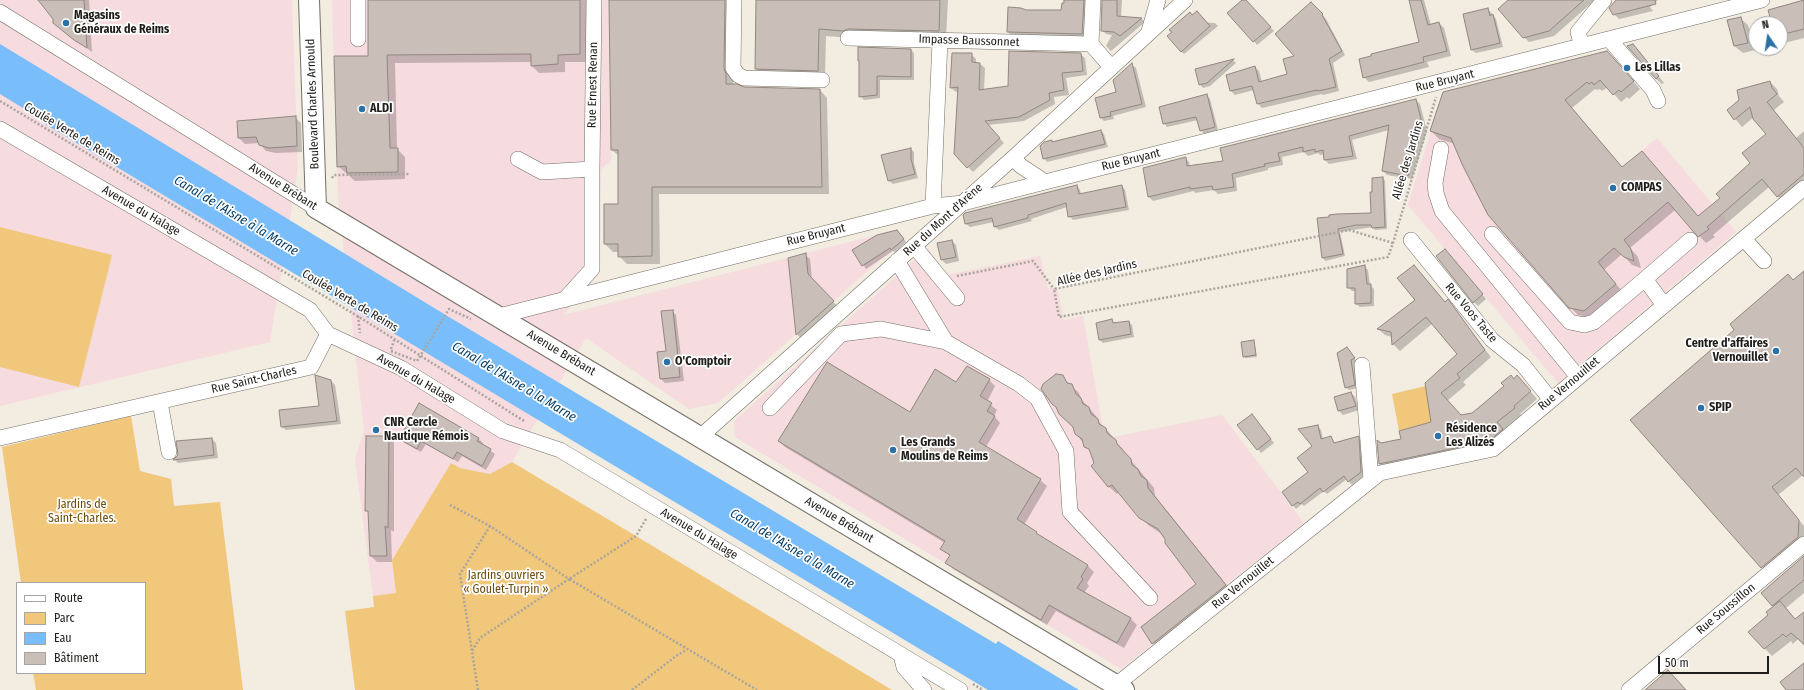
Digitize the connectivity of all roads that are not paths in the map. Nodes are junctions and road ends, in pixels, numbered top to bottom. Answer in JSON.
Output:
{"nodes":[{"id":1,"x":309,"y":0,"type":"edge"},
{"id":2,"x":358,"y":0,"type":"edge"},
{"id":3,"x":594,"y":0,"type":"edge"},
{"id":4,"x":734,"y":0,"type":"edge"},
{"id":5,"x":1092,"y":0,"type":"edge"},
{"id":6,"x":1158,"y":0,"type":"edge"},
{"id":7,"x":1185,"y":0,"type":"edge"},
{"id":8,"x":1604,"y":0,"type":"edge"},
{"id":9,"x":1762,"y":0,"type":"edge"},
{"id":10,"x":0,"y":12,"type":"edge"},
{"id":11,"x":1148,"y":32,"type":"junction"},
{"id":12,"x":848,"y":38,"type":"dead end"},
{"id":13,"x":358,"y":39,"type":"dead end"},
{"id":14,"x":1610,"y":39,"type":"junction"},
{"id":15,"x":940,"y":40,"type":"junction"},
{"id":16,"x":1091,"y":44,"type":"junction"},
{"id":17,"x":1582,"y":46,"type":"junction"},
{"id":18,"x":1111,"y":67,"type":"junction"},
{"id":19,"x":822,"y":80,"type":"dead end"},
{"id":20,"x":1658,"y":101,"type":"dead end"},
{"id":21,"x":0,"y":129,"type":"edge"},
{"id":22,"x":1441,"y":149,"type":"dead end"},
{"id":23,"x":1013,"y":158,"type":"junction"},
{"id":24,"x":518,"y":159,"type":"dead end"},
{"id":25,"x":592,"y":169,"type":"junction"},
{"id":26,"x":1045,"y":182,"type":"junction"},
{"id":27,"x":1804,"y":188,"type":"edge"},
{"id":28,"x":963,"y":202,"type":"junction"},
{"id":29,"x":933,"y":206,"type":"junction"},
{"id":30,"x":316,"y":208,"type":"junction"},
{"id":31,"x":1492,"y":234,"type":"dead end"},
{"id":32,"x":1744,"y":239,"type":"junction"},
{"id":33,"x":1411,"y":240,"type":"dead end"},
{"id":34,"x":1690,"y":240,"type":"dead end"},
{"id":35,"x":914,"y":246,"type":"junction"},
{"id":36,"x":897,"y":261,"type":"junction"},
{"id":37,"x":1764,"y":261,"type":"dead end"},
{"id":38,"x":1645,"y":279,"type":"junction"},
{"id":39,"x":957,"y":298,"type":"dead end"},
{"id":40,"x":564,"y":300,"type":"junction"},
{"id":41,"x":1664,"y":305,"type":"junction"},
{"id":42,"x":499,"y":316,"type":"junction"},
{"id":43,"x":336,"y":333,"type":"junction"},
{"id":44,"x":946,"y":342,"type":"junction"},
{"id":45,"x":1362,"y":365,"type":"dead end"},
{"id":46,"x":1578,"y":377,"type":"junction"},
{"id":47,"x":1551,"y":400,"type":"junction"},
{"id":48,"x":160,"y":402,"type":"junction"},
{"id":49,"x":770,"y":408,"type":"dead end"},
{"id":50,"x":700,"y":437,"type":"junction"},
{"id":51,"x":0,"y":438,"type":"edge"},
{"id":52,"x":169,"y":452,"type":"dead end"},
{"id":53,"x":1371,"y":480,"type":"junction"},
{"id":54,"x":1804,"y":544,"type":"edge"},
{"id":55,"x":1150,"y":598,"type":"dead end"},
{"id":56,"x":901,"y":655,"type":"junction"},
{"id":57,"x":1120,"y":687,"type":"edge"},
{"id":58,"x":924,"y":690,"type":"edge"},
{"id":59,"x":960,"y":690,"type":"edge"},
{"id":60,"x":1629,"y":690,"type":"edge"}],
"edges":[{"from":1,"to":30,"type":"main road","name":"Boulevard Charles Arnould"},
{"from":2,"to":13,"type":"street"},
{"from":3,"to":25,"type":"street","name":"Rue Ernest Renan"},
{"from":4,"to":19,"type":"street"},
{"from":5,"to":16,"type":"street"},
{"from":6,"to":11,"type":"street"},
{"from":7,"to":11,"type":"street","name":"Rue du Mont d'Arène"},
{"from":8,"to":17,"type":"street"},
{"from":9,"to":14,"type":"street","name":"Rue Bruyant"},
{"from":10,"to":30,"type":"street","name":"Avenue Brébant"},
{"from":11,"to":18,"type":"street","name":"Rue du Mont d'Arène"},
{"from":12,"to":15,"type":"street","name":"Impasse Baussonnet"},
{"from":14,"to":17,"type":"street","name":"Rue Bruyant"},
{"from":14,"to":20,"type":"street"},
{"from":15,"to":16,"type":"street","name":"Impasse Baussonnet"},
{"from":15,"to":29,"type":"street"},
{"from":16,"to":18,"type":"street"},
{"from":17,"to":26,"type":"street","name":"Rue Bruyant"},
{"from":18,"to":23,"type":"street","name":"Rue du Mont d'Arène"},
{"from":21,"to":43,"type":"street","name":"Avenue du Halage"},
{"from":22,"to":46,"type":"street"},
{"from":23,"to":26,"type":"street"},
{"from":23,"to":28,"type":"street","name":"Rue du Mont d'Arène"},
{"from":24,"to":25,"type":"street"},
{"from":25,"to":40,"type":"street","name":"Rue Ernest Renan"},
{"from":26,"to":28,"type":"street","name":"Rue Bruyant"},
{"from":27,"to":32,"type":"street","name":"Rue Vernouillet"},
{"from":28,"to":29,"type":"street","name":"Rue Bruyant"},
{"from":28,"to":35,"type":"street","name":"Rue du Mont d'Arène"},
{"from":29,"to":40,"type":"street","name":"Rue Bruyant"},
{"from":30,"to":42,"type":"main road","name":"Avenue Brébant"},
{"from":31,"to":38,"type":"street"},
{"from":32,"to":37,"type":"street"},
{"from":32,"to":41,"type":"street","name":"Rue Vernouillet"},
{"from":33,"to":47,"type":"street","name":"Rue Voos Taste"},
{"from":34,"to":38,"type":"street"},
{"from":35,"to":36,"type":"street","name":"Rue du Mont d'Arène"},
{"from":35,"to":39,"type":"street"},
{"from":36,"to":44,"type":"street"},
{"from":36,"to":50,"type":"street","name":"Rue du Mont d'Arène"},
{"from":38,"to":41,"type":"street"},
{"from":40,"to":42,"type":"street","name":"Rue Bruyant"},
{"from":41,"to":46,"type":"street","name":"Rue Vernouillet"},
{"from":42,"to":50,"type":"main road","name":"Avenue Brébant"},
{"from":43,"to":48,"type":"street","name":"Rue Saint-Charles"},
{"from":43,"to":56,"type":"street","name":"Avenue du Halage"},
{"from":44,"to":49,"type":"street"},
{"from":44,"to":55,"type":"street"},
{"from":45,"to":53,"type":"street"},
{"from":46,"to":47,"type":"street","name":"Rue Vernouillet"},
{"from":47,"to":53,"type":"street","name":"Rue Vernouillet"},
{"from":48,"to":51,"type":"street","name":"Rue Saint-Charles"},
{"from":48,"to":52,"type":"street"},
{"from":50,"to":57,"type":"main road","name":"Avenue Brébant"},
{"from":53,"to":57,"type":"street","name":"Rue Vernouillet"},
{"from":54,"to":60,"type":"street","name":"Rue Soussillon"},
{"from":56,"to":58,"type":"street"},
{"from":56,"to":59,"type":"street","name":"Avenue du Halage"}]}
